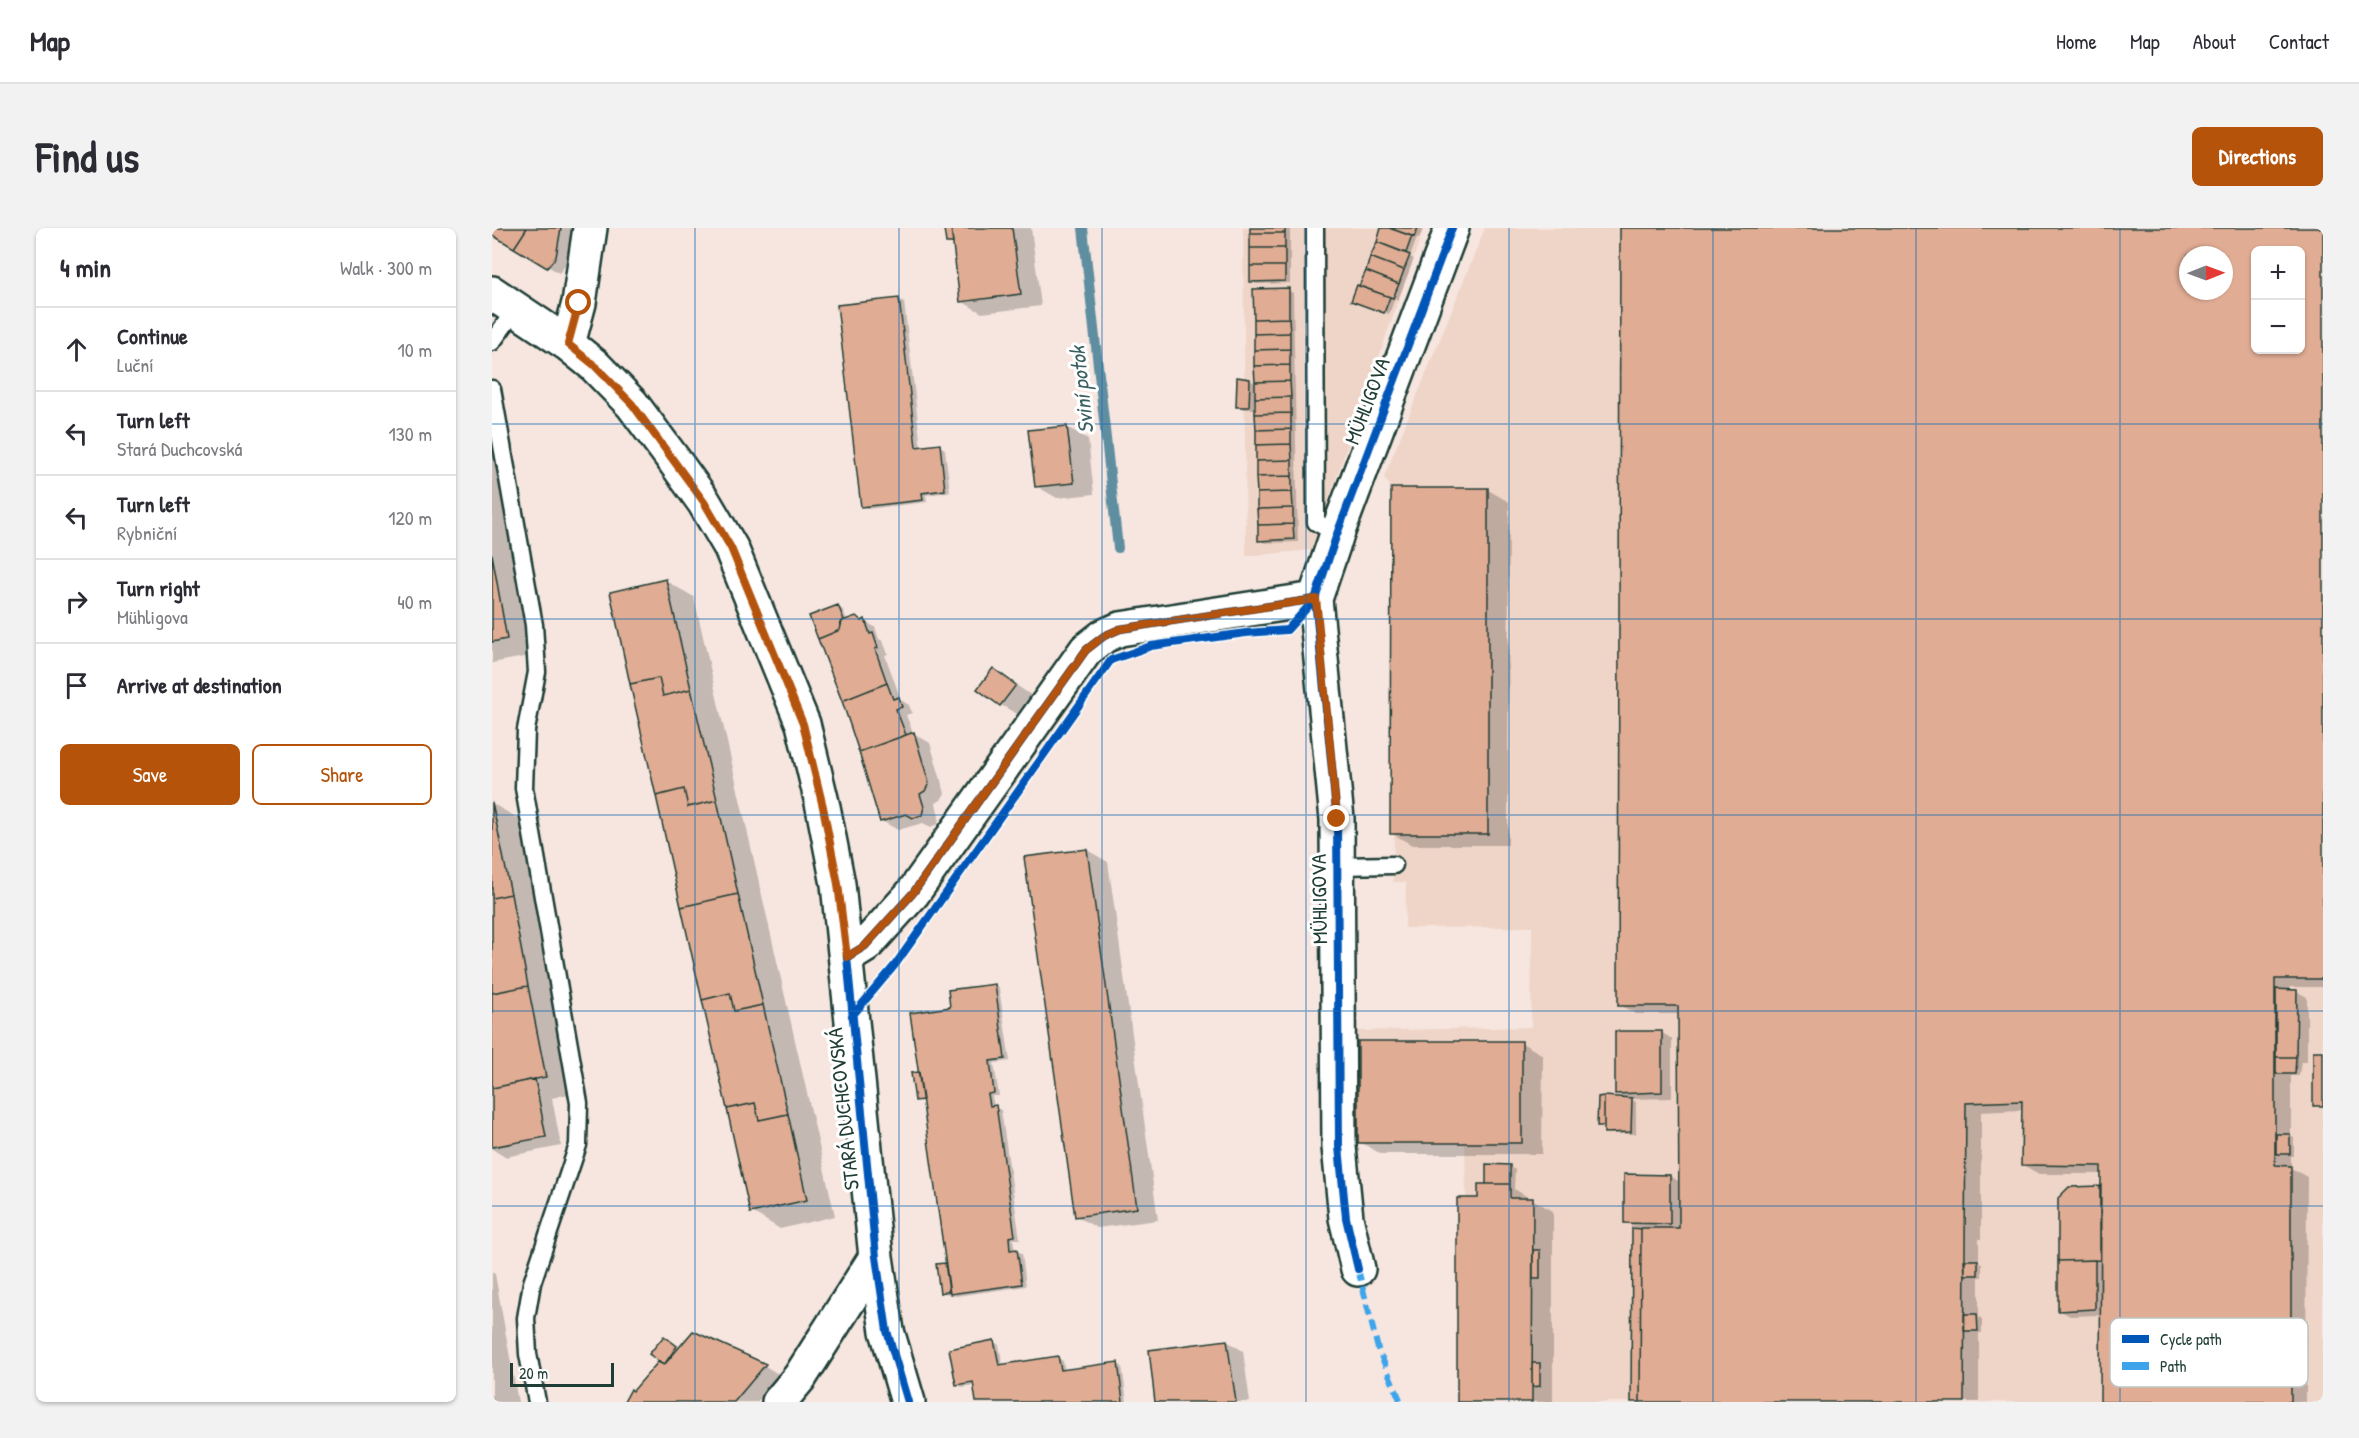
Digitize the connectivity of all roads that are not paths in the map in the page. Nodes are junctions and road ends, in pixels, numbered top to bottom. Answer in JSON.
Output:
{"nodes":[{"id":1,"x":590,"y":228,"type":"edge"},
{"id":2,"x":1315,"y":228,"type":"edge"},
{"id":3,"x":1452,"y":228,"type":"edge"},
{"id":4,"x":504,"y":301,"type":"edge"},
{"id":5,"x":492,"y":342,"type":"edge"},
{"id":6,"x":568,"y":344,"type":"junction"},
{"id":7,"x":492,"y":389,"type":"edge"},
{"id":8,"x":1337,"y":534,"type":"junction"},
{"id":9,"x":1316,"y":599,"type":"junction"},
{"id":10,"x":1394,"y":865,"type":"dead end"},
{"id":11,"x":1337,"y":866,"type":"junction"},
{"id":12,"x":847,"y":957,"type":"junction"},
{"id":13,"x":876,"y":1257,"type":"junction"},
{"id":14,"x":1358,"y":1269,"type":"dead end"},
{"id":15,"x":536,"y":1394,"type":"edge"},
{"id":16,"x":779,"y":1402,"type":"edge"},
{"id":17,"x":908,"y":1402,"type":"edge"}],
"edges":[{"from":1,"to":6,"type":"street"},
{"from":2,"to":8,"type":"lane"},
{"from":3,"to":8,"type":"street","name":"MÜHLIGOVA"},
{"from":4,"to":5,"type":"lane"},
{"from":4,"to":6,"type":"street","name":"STARÁ DUCHCOVSKÁ"},
{"from":6,"to":12,"type":"street","name":"STARÁ DUCHCOVSKÁ"},
{"from":7,"to":15,"type":"lane"},
{"from":8,"to":9,"type":"street","name":"MÜHLIGOVA"},
{"from":9,"to":11,"type":"street","name":"MÜHLIGOVA"},
{"from":9,"to":12,"type":"street"},
{"from":10,"to":11,"type":"lane"},
{"from":11,"to":14,"type":"street","name":"MÜHLIGOVA"},
{"from":12,"to":13,"type":"street","name":"STARÁ DUCHCOVSKÁ"},
{"from":13,"to":16,"type":"street"},
{"from":13,"to":17,"type":"street","name":"STARÁ DUCHCOVSKÁ"}]}
